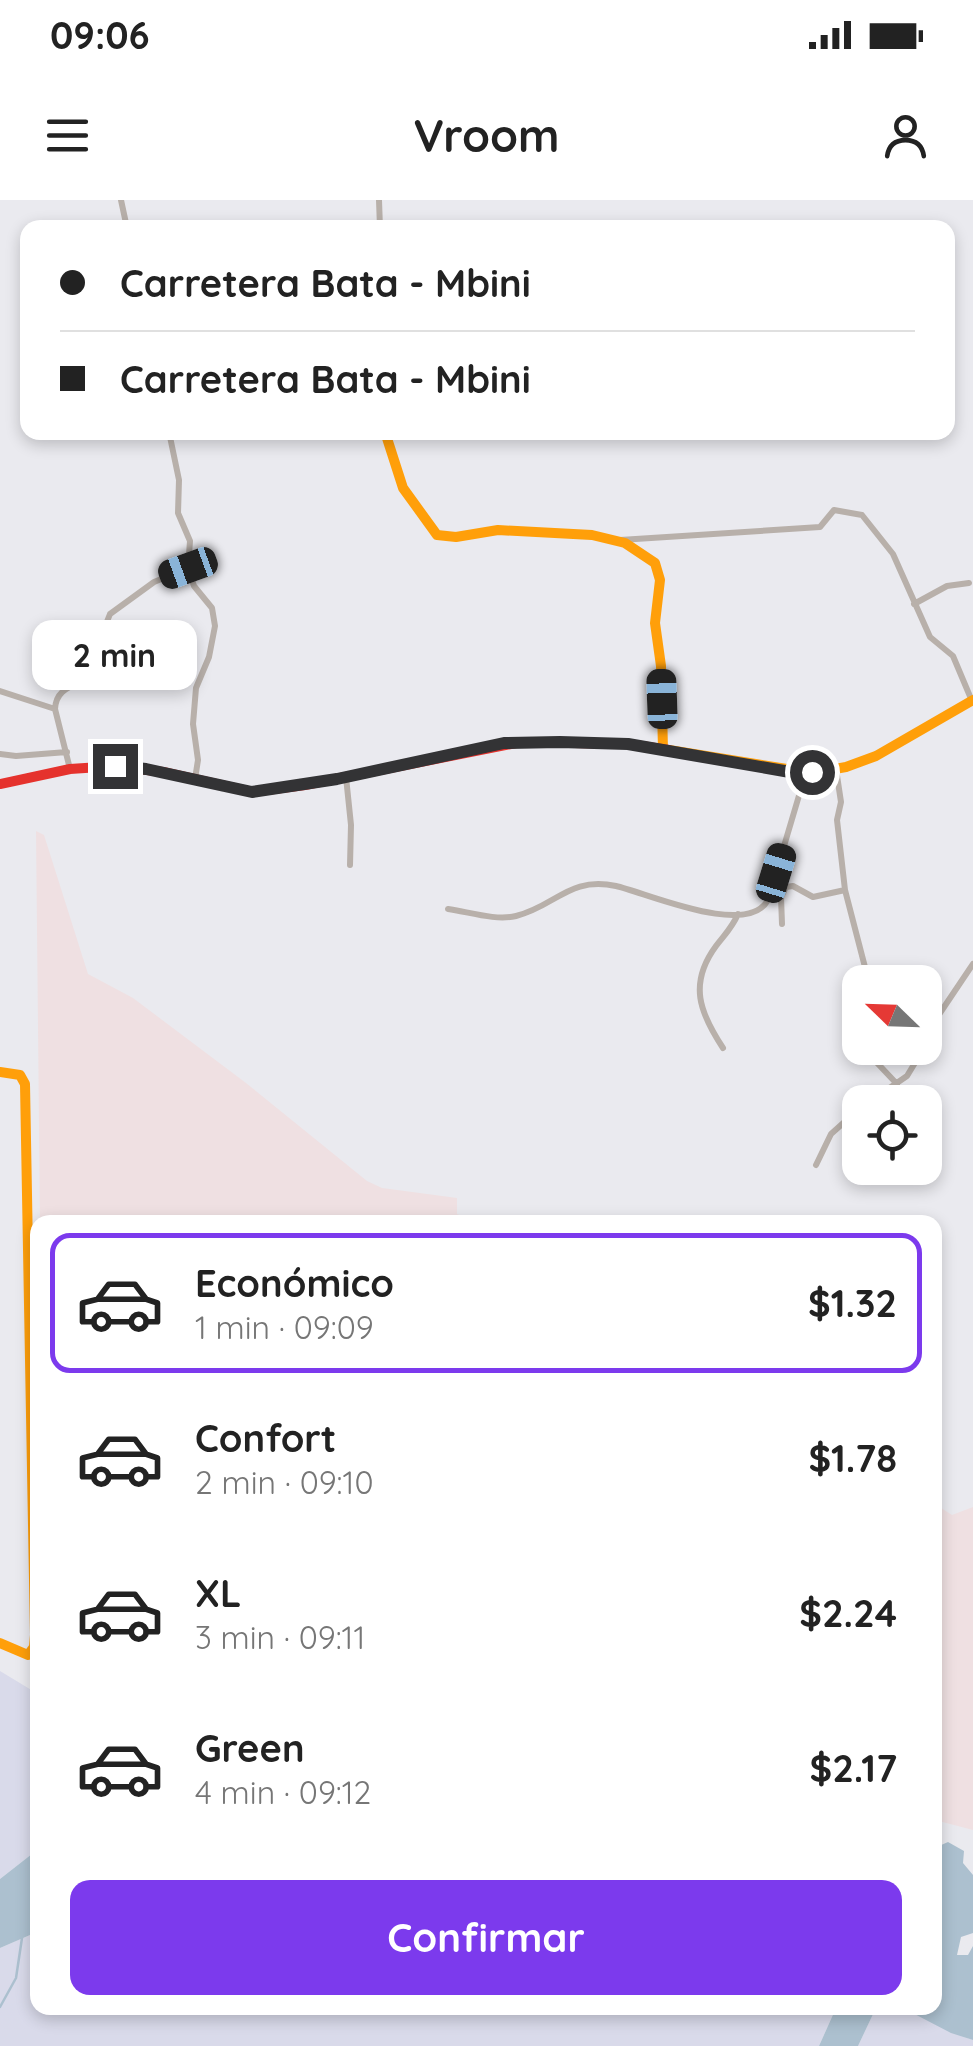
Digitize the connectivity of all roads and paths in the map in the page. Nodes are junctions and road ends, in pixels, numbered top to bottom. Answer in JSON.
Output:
{"nodes":[{"id":1,"x":171,"y":440,"type":"edge"},
{"id":2,"x":386,"y":440,"type":"edge"},
{"id":3,"x":618,"y":540,"type":"junction"},
{"id":4,"x":188,"y":568,"type":"junction"},
{"id":5,"x":969,"y":583,"type":"dead end"},
{"id":6,"x":914,"y":604,"type":"junction"},
{"id":7,"x":0,"y":691,"type":"edge"},
{"id":8,"x":973,"y":700,"type":"edge"},
{"id":9,"x":54,"y":709,"type":"junction"},
{"id":10,"x":662,"y":750,"type":"junction"},
{"id":11,"x":67,"y":752,"type":"junction"},
{"id":12,"x":0,"y":754,"type":"edge"},
{"id":13,"x":70,"y":768,"type":"junction"},
{"id":14,"x":836,"y":769,"type":"junction"},
{"id":15,"x":806,"y":772,"type":"junction"},
{"id":16,"x":346,"y":777,"type":"junction"},
{"id":17,"x":195,"y":780,"type":"junction"},
{"id":18,"x":0,"y":784,"type":"edge"},
{"id":19,"x":350,"y":865,"type":"dead end"},
{"id":20,"x":845,"y":890,"type":"junction"},
{"id":21,"x":448,"y":909,"type":"dead end"},
{"id":22,"x":738,"y":914,"type":"junction"},
{"id":23,"x":782,"y":924,"type":"dead end"},
{"id":24,"x":973,"y":964,"type":"edge"},
{"id":25,"x":864,"y":965,"type":"edge"},
{"id":26,"x":942,"y":1010,"type":"edge"},
{"id":27,"x":723,"y":1048,"type":"dead end"},
{"id":28,"x":880,"y":1065,"type":"edge"},
{"id":29,"x":916,"y":1065,"type":"edge"},
{"id":30,"x":0,"y":1072,"type":"edge"},
{"id":31,"x":897,"y":1084,"type":"joint"},
{"id":32,"x":842,"y":1124,"type":"edge"},
{"id":33,"x":816,"y":1164,"type":"dead end"},
{"id":34,"x":30,"y":1360,"type":"edge"},
{"id":35,"x":0,"y":1644,"type":"edge"},
{"id":36,"x":30,"y":1652,"type":"edge"}],
"edges":[{"from":1,"to":4,"type":"street"},
{"from":2,"to":3,"type":"street"},
{"from":3,"to":6,"type":"street"},
{"from":3,"to":10,"type":"street"},
{"from":4,"to":9,"type":"street"},
{"from":4,"to":17,"type":"street"},
{"from":5,"to":6,"type":"street"},
{"from":6,"to":8,"type":"street"},
{"from":7,"to":9,"type":"street"},
{"from":8,"to":14,"type":"street"},
{"from":9,"to":11,"type":"street"},
{"from":10,"to":15,"type":"street"},
{"from":10,"to":16,"type":"street"},
{"from":11,"to":12,"type":"street"},
{"from":11,"to":13,"type":"street"},
{"from":13,"to":17,"type":"street"},
{"from":13,"to":18,"type":"street"},
{"from":14,"to":15,"type":"street"},
{"from":14,"to":20,"type":"street"},
{"from":15,"to":22,"type":"street"},
{"from":16,"to":17,"type":"street"},
{"from":16,"to":19,"type":"street"},
{"from":20,"to":23,"type":"street"},
{"from":20,"to":25,"type":"street"},
{"from":21,"to":22,"type":"street"},
{"from":22,"to":27,"type":"street"},
{"from":24,"to":26,"type":"street"},
{"from":28,"to":31,"type":"street"},
{"from":29,"to":31,"type":"street"},
{"from":30,"to":34,"type":"street"},
{"from":32,"to":33,"type":"street"},
{"from":35,"to":36,"type":"street"}]}
